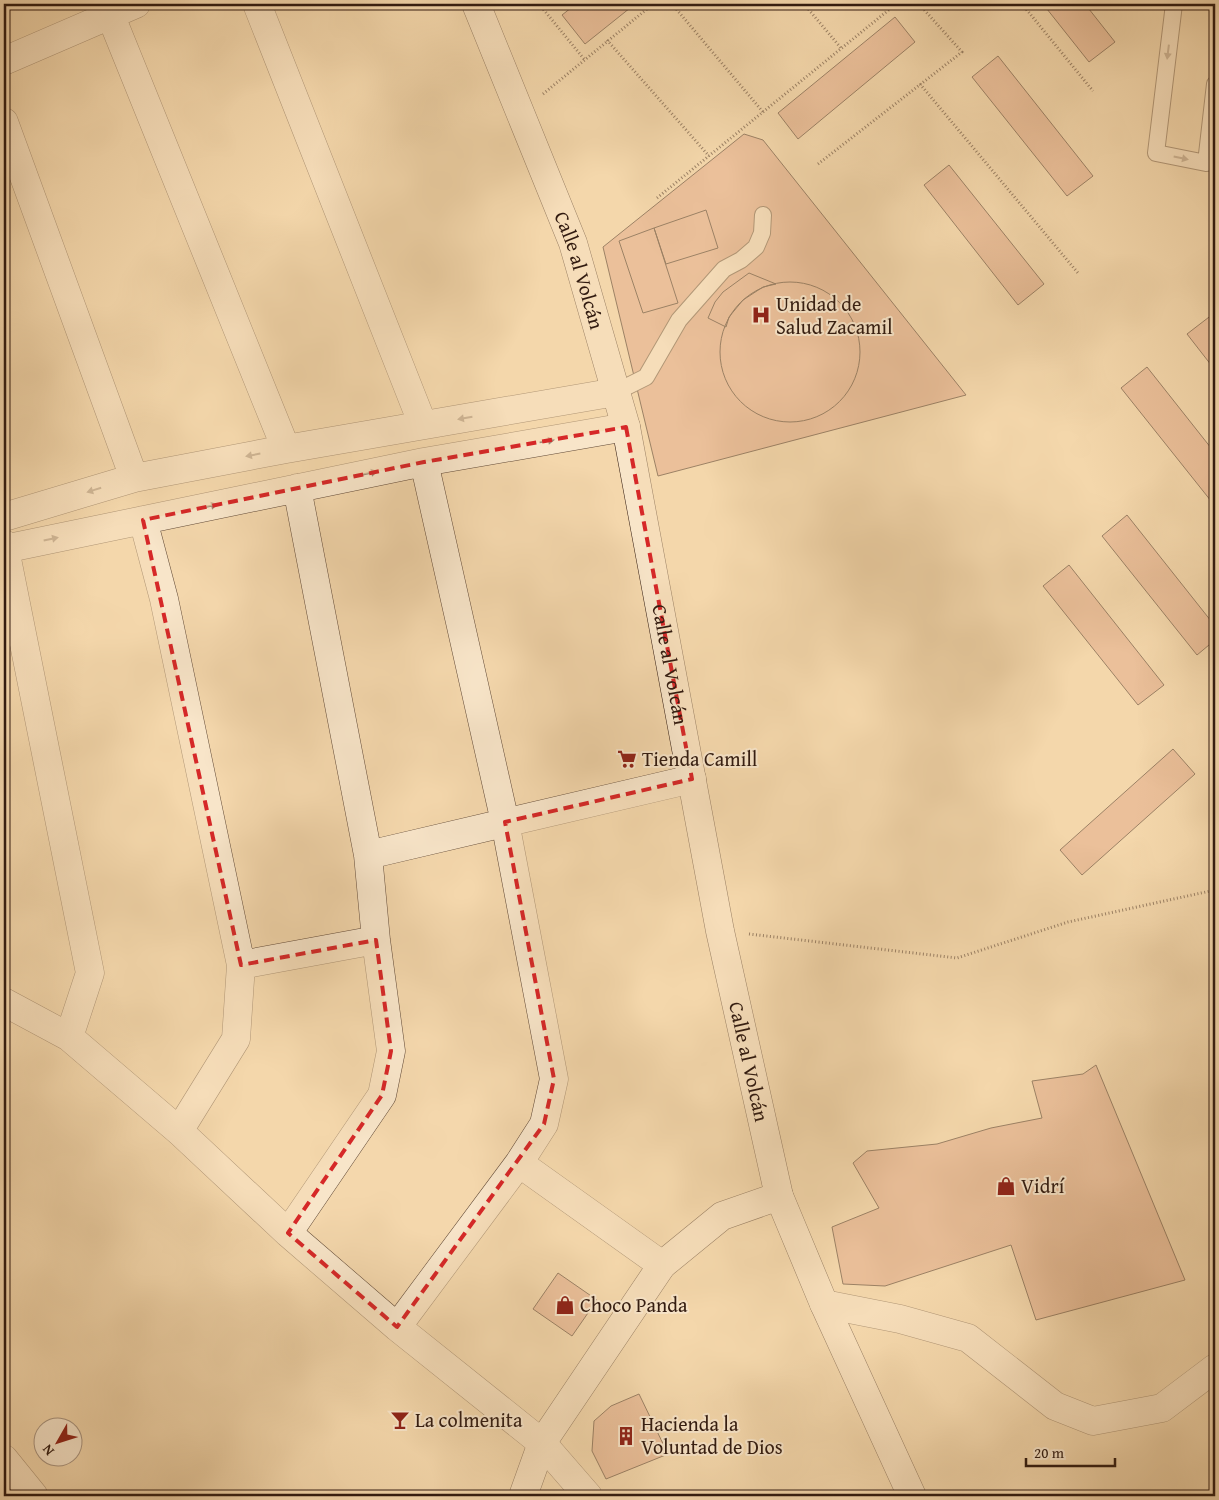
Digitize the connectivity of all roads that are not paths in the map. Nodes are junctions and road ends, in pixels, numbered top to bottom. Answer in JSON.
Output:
{"nodes":[{"id":1,"x":136,"y":4,"type":"edge"},
{"id":2,"x":257,"y":4,"type":"edge"},
{"id":3,"x":476,"y":4,"type":"edge"},
{"id":4,"x":1174,"y":4,"type":"edge"},
{"id":5,"x":108,"y":9,"type":"edge"},
{"id":6,"x":4,"y":61,"type":"edge"},
{"id":7,"x":1215,"y":84,"type":"edge"},
{"id":8,"x":4,"y":122,"type":"edge"},
{"id":9,"x":763,"y":215,"type":"dead end"},
{"id":10,"x":616,"y":392,"type":"junction"},
{"id":11,"x":505,"y":411,"type":"junction"},
{"id":12,"x":423,"y":425,"type":"junction"},
{"id":13,"x":626,"y":427,"type":"junction"},
{"id":14,"x":510,"y":447,"type":"junction"},
{"id":15,"x":286,"y":449,"type":"junction"},
{"id":16,"x":424,"y":462,"type":"junction"},
{"id":17,"x":134,"y":478,"type":"junction"},
{"id":18,"x":297,"y":488,"type":"junction"},
{"id":19,"x":4,"y":517,"type":"edge"},
{"id":20,"x":144,"y":520,"type":"junction"},
{"id":21,"x":4,"y":548,"type":"edge"},
{"id":22,"x":692,"y":779,"type":"junction"},
{"id":23,"x":504,"y":822,"type":"junction"},
{"id":24,"x":368,"y":855,"type":"junction"},
{"id":25,"x":376,"y":940,"type":"junction"},
{"id":26,"x":241,"y":965,"type":"junction"},
{"id":27,"x":4,"y":1002,"type":"edge"},
{"id":28,"x":69,"y":1037,"type":"junction"},
{"id":29,"x":179,"y":1131,"type":"junction"},
{"id":30,"x":519,"y":1163,"type":"junction"},
{"id":31,"x":779,"y":1196,"type":"junction"},
{"id":32,"x":288,"y":1234,"type":"junction"},
{"id":33,"x":662,"y":1265,"type":"junction"},
{"id":34,"x":824,"y":1304,"type":"junction"},
{"id":35,"x":397,"y":1327,"type":"junction"},
{"id":36,"x":1215,"y":1368,"type":"edge"},
{"id":37,"x":542,"y":1443,"type":"junction"},
{"id":38,"x":4,"y":1459,"type":"edge"},
{"id":39,"x":34,"y":1496,"type":"edge"},
{"id":40,"x":523,"y":1496,"type":"edge"},
{"id":41,"x":588,"y":1496,"type":"edge"},
{"id":42,"x":912,"y":1496,"type":"edge"}],
"edges":[{"from":1,"to":5,"type":"street"},
{"from":2,"to":12,"type":"street"},
{"from":3,"to":10,"type":"street","name":"Calle al Volcán"},
{"from":4,"to":7,"type":"lane","one_way":true},
{"from":5,"to":6,"type":"street"},
{"from":5,"to":15,"type":"street"},
{"from":8,"to":17,"type":"street"},
{"from":9,"to":10,"type":"lane"},
{"from":10,"to":11,"type":"street"},
{"from":10,"to":13,"type":"street","name":"Calle al Volcán"},
{"from":11,"to":12,"type":"street","one_way":true},
{"from":11,"to":14,"type":"street"},
{"from":12,"to":15,"type":"street"},
{"from":14,"to":13,"type":"street","one_way":true},
{"from":13,"to":22,"type":"street","name":"Calle al Volcán"},
{"from":14,"to":16,"type":"street"},
{"from":15,"to":17,"type":"street","one_way":true},
{"from":18,"to":16,"type":"street","one_way":true},
{"from":16,"to":23,"type":"street"},
{"from":17,"to":19,"type":"street","one_way":true},
{"from":20,"to":18,"type":"street","one_way":true},
{"from":18,"to":24,"type":"street"},
{"from":21,"to":20,"type":"street","one_way":true},
{"from":20,"to":26,"type":"street"},
{"from":21,"to":28,"type":"street"},
{"from":22,"to":23,"type":"street"},
{"from":22,"to":31,"type":"street","name":"Calle al Volcán"},
{"from":23,"to":24,"type":"street"},
{"from":23,"to":30,"type":"street"},
{"from":24,"to":25,"type":"street"},
{"from":25,"to":26,"type":"street"},
{"from":25,"to":32,"type":"street"},
{"from":26,"to":29,"type":"street"},
{"from":27,"to":28,"type":"street"},
{"from":28,"to":29,"type":"street"},
{"from":29,"to":32,"type":"street"},
{"from":30,"to":33,"type":"street"},
{"from":30,"to":35,"type":"street"},
{"from":31,"to":33,"type":"street"},
{"from":31,"to":34,"type":"street","name":"Calle al Volcán"},
{"from":32,"to":35,"type":"street"},
{"from":33,"to":37,"type":"street"},
{"from":34,"to":36,"type":"street"},
{"from":34,"to":42,"type":"street","name":"Calle al Volcán"},
{"from":35,"to":37,"type":"street"},
{"from":37,"to":40,"type":"street"},
{"from":37,"to":41,"type":"street"},
{"from":38,"to":39,"type":"street"}]}
